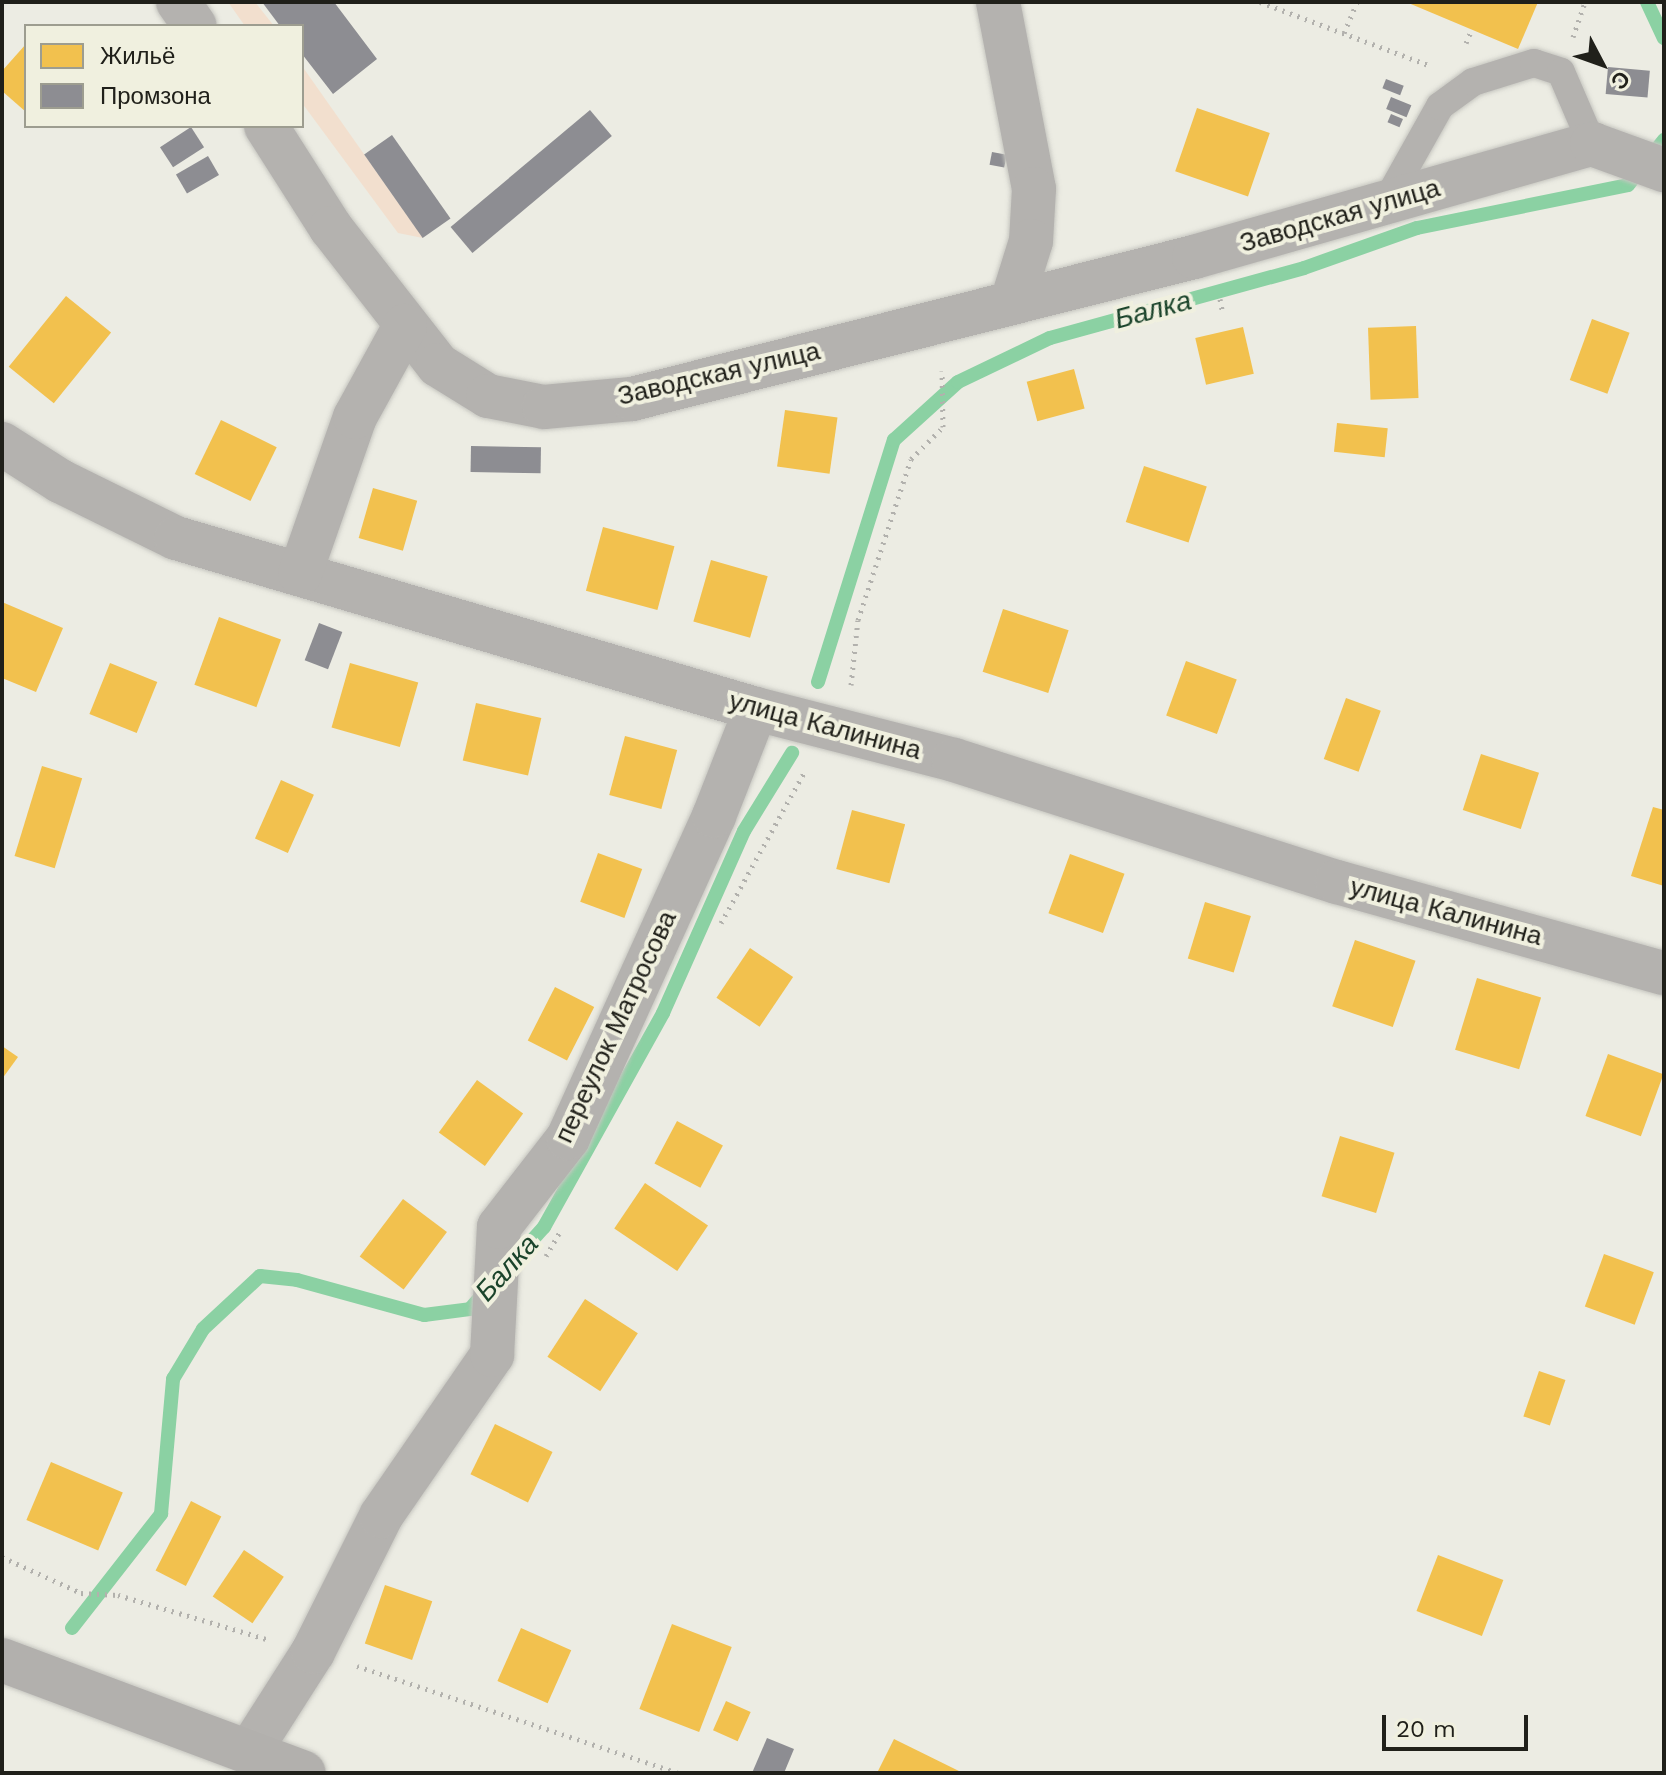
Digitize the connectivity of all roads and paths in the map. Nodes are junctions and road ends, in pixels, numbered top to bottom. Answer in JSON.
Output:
{"nodes":[{"id":1,"x":178,"y":2,"type":"edge"},
{"id":2,"x":998,"y":2,"type":"edge"},
{"id":3,"x":1260,"y":2,"type":"edge"},
{"id":4,"x":1357,"y":2,"type":"edge"},
{"id":5,"x":194,"y":24,"type":"edge"},
{"id":6,"x":1344,"y":33,"type":"junction"},
{"id":7,"x":1473,"y":82,"type":"junction"},
{"id":8,"x":267,"y":128,"type":"edge"},
{"id":9,"x":1592,"y":144,"type":"junction"},
{"id":10,"x":1664,"y":170,"type":"edge"},
{"id":11,"x":1385,"y":204,"type":"junction"},
{"id":12,"x":1220,"y":300,"type":"dead end"},
{"id":13,"x":1012,"y":302,"type":"junction"},
{"id":14,"x":1223,"y":314,"type":"dead end"},
{"id":15,"x":405,"y":326,"type":"junction"},
{"id":16,"x":938,"y":376,"type":"dead end"},
{"id":17,"x":943,"y":427,"type":"dead end"},
{"id":18,"x":2,"y":444,"type":"edge"},
{"id":19,"x":300,"y":574,"type":"junction"},
{"id":20,"x":756,"y":709,"type":"junction"},
{"id":21,"x":1664,"y":973,"type":"edge"},
{"id":22,"x":2,"y":1557,"type":"edge"},
{"id":23,"x":313,"y":1652,"type":"junction"},
{"id":24,"x":2,"y":1660,"type":"edge"},
{"id":25,"x":249,"y":1752,"type":"junction"},
{"id":26,"x":304,"y":1773,"type":"edge"},
{"id":27,"x":679,"y":1773,"type":"edge"}],
"edges":[{"from":1,"to":5,"type":"street"},
{"from":2,"to":13,"type":"street"},
{"from":3,"to":6,"type":"path"},
{"from":4,"to":6,"type":"path"},
{"from":6,"to":7,"type":"path"},
{"from":7,"to":9,"type":"lane"},
{"from":7,"to":11,"type":"lane"},
{"from":8,"to":15,"type":"street","name":"Заводская улица"},
{"from":9,"to":10,"type":"street"},
{"from":9,"to":11,"type":"street","name":"Заводская улица"},
{"from":11,"to":13,"type":"street","name":"Заводская улица"},
{"from":12,"to":14,"type":"path"},
{"from":13,"to":15,"type":"street","name":"Заводская улица"},
{"from":15,"to":19,"type":"street"},
{"from":16,"to":17,"type":"path"},
{"from":18,"to":19,"type":"street","name":"улица Калинина"},
{"from":19,"to":20,"type":"street","name":"улица Калинина"},
{"from":20,"to":21,"type":"street","name":"улица Калинина"},
{"from":20,"to":23,"type":"street","name":"переулок Матросова"},
{"from":22,"to":23,"type":"path"},
{"from":23,"to":25,"type":"street","name":"переулок Матросова"},
{"from":23,"to":27,"type":"path"},
{"from":24,"to":25,"type":"street"},
{"from":25,"to":26,"type":"street"}]}
